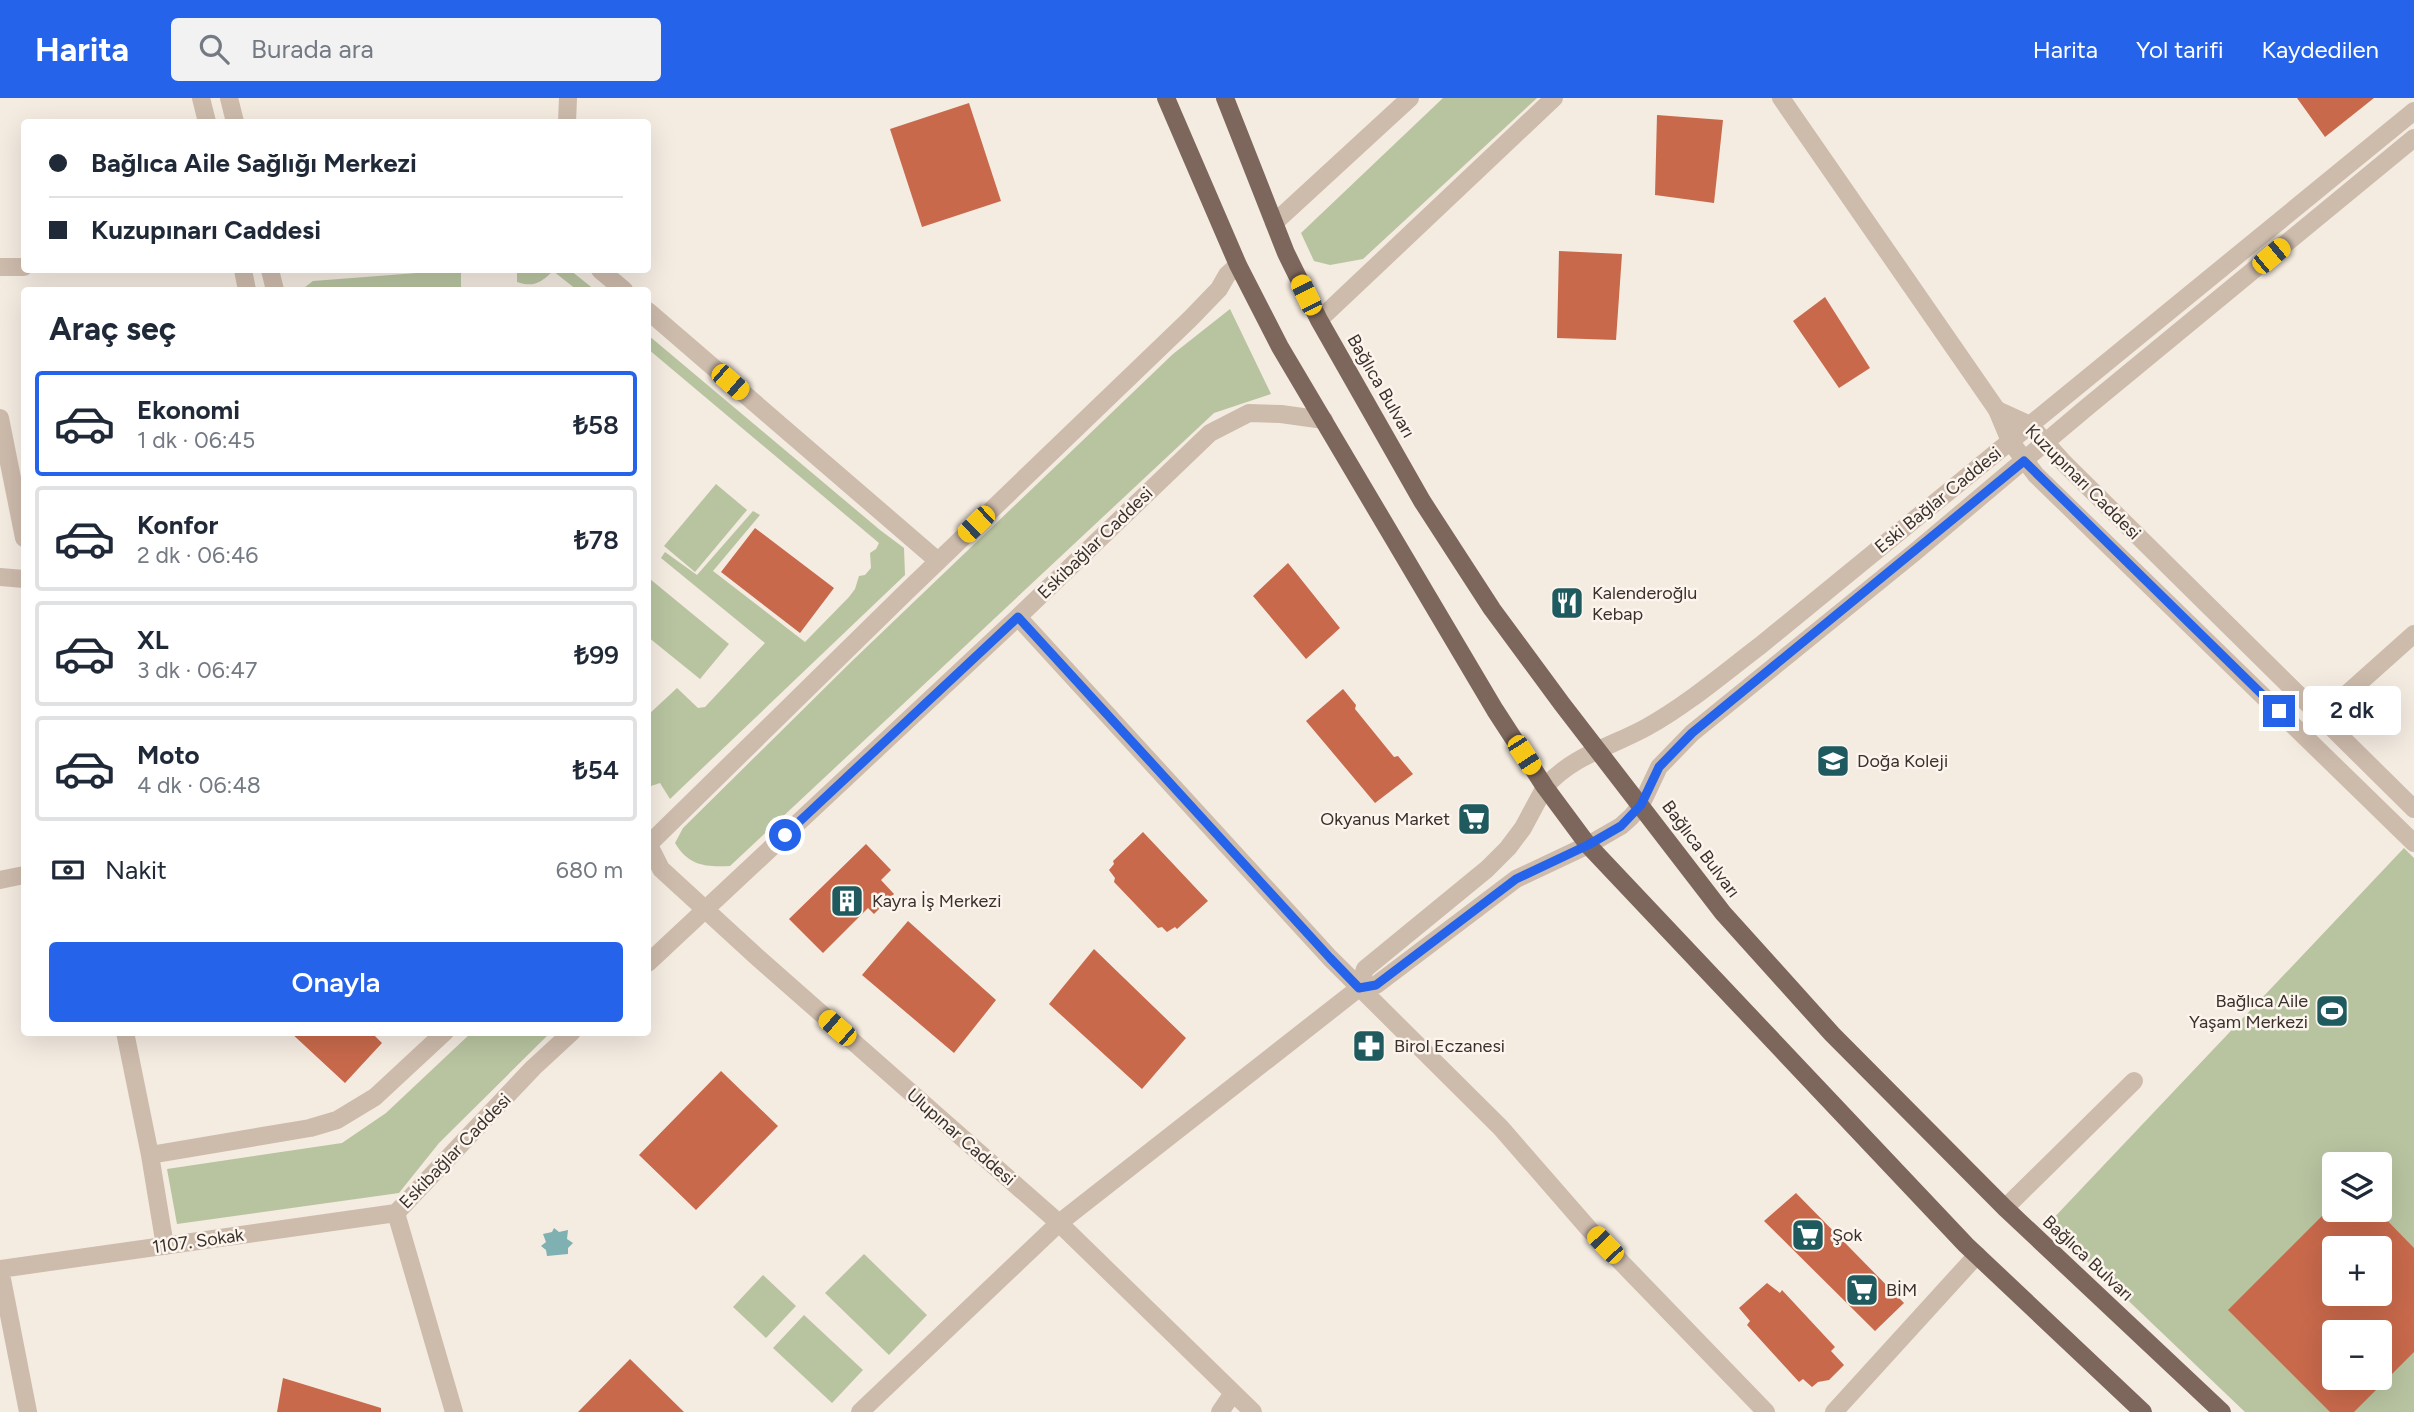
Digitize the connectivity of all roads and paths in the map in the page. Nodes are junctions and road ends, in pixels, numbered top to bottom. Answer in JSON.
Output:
{"nodes":[{"id":1,"x":201,"y":98,"type":"edge"},
{"id":2,"x":229,"y":98,"type":"edge"},
{"id":3,"x":568,"y":98,"type":"edge"},
{"id":4,"x":1166,"y":98,"type":"edge"},
{"id":5,"x":1224,"y":98,"type":"edge"},
{"id":6,"x":1409,"y":98,"type":"edge"},
{"id":7,"x":1554,"y":98,"type":"edge"},
{"id":8,"x":1781,"y":98,"type":"edge"},
{"id":9,"x":2414,"y":111,"type":"edge"},
{"id":10,"x":206,"y":119,"type":"edge"},
{"id":11,"x":234,"y":119,"type":"edge"},
{"id":12,"x":567,"y":119,"type":"edge"},
{"id":13,"x":2414,"y":138,"type":"edge"},
{"id":14,"x":1274,"y":223,"type":"junction"},
{"id":15,"x":1238,"y":265,"type":"junction"},
{"id":16,"x":0,"y":267,"type":"edge"},
{"id":17,"x":21,"y":267,"type":"edge"},
{"id":18,"x":604,"y":273,"type":"edge"},
{"id":19,"x":620,"y":287,"type":"edge"},
{"id":20,"x":651,"y":314,"type":"edge"},
{"id":21,"x":1319,"y":320,"type":"junction"},
{"id":22,"x":1997,"y":410,"type":"junction"},
{"id":23,"x":0,"y":418,"type":"edge"},
{"id":24,"x":1324,"y":421,"type":"junction"},
{"id":25,"x":2029,"y":425,"type":"junction"},
{"id":26,"x":2010,"y":441,"type":"junction"},
{"id":27,"x":2044,"y":443,"type":"junction"},
{"id":28,"x":2024,"y":461,"type":"junction"},
{"id":29,"x":21,"y":523,"type":"edge"},
{"id":30,"x":938,"y":561,"type":"junction"},
{"id":31,"x":0,"y":577,"type":"edge"},
{"id":32,"x":21,"y":579,"type":"edge"},
{"id":33,"x":1018,"y":617,"type":"junction"},
{"id":34,"x":2414,"y":634,"type":"edge"},
{"id":35,"x":2320,"y":717,"type":"junction"},
{"id":36,"x":1598,"y":748,"type":"junction"},
{"id":37,"x":1545,"y":787,"type":"junction"},
{"id":38,"x":1641,"y":805,"type":"junction"},
{"id":39,"x":2414,"y":809,"type":"edge"},
{"id":40,"x":651,"y":841,"type":"edge"},
{"id":41,"x":2414,"y":843,"type":"edge"},
{"id":42,"x":1588,"y":845,"type":"junction"},
{"id":43,"x":654,"y":868,"type":"edge"},
{"id":44,"x":21,"y":876,"type":"edge"},
{"id":45,"x":0,"y":880,"type":"edge"},
{"id":46,"x":705,"y":910,"type":"junction"},
{"id":47,"x":651,"y":960,"type":"edge"},
{"id":48,"x":1359,"y":988,"type":"junction"},
{"id":49,"x":126,"y":1036,"type":"edge"},
{"id":50,"x":441,"y":1036,"type":"edge"},
{"id":51,"x":568,"y":1036,"type":"edge"},
{"id":52,"x":2134,"y":1081,"type":"dead end"},
{"id":53,"x":150,"y":1155,"type":"junction"},
{"id":54,"x":2005,"y":1208,"type":"junction"},
{"id":55,"x":396,"y":1213,"type":"junction"},
{"id":56,"x":1059,"y":1223,"type":"junction"},
{"id":57,"x":165,"y":1246,"type":"junction"},
{"id":58,"x":1977,"y":1255,"type":"junction"},
{"id":59,"x":0,"y":1269,"type":"edge"},
{"id":60,"x":1233,"y":1394,"type":"junction"},
{"id":61,"x":27,"y":1412,"type":"edge"},
{"id":62,"x":454,"y":1412,"type":"edge"},
{"id":63,"x":860,"y":1412,"type":"edge"},
{"id":64,"x":1220,"y":1412,"type":"edge"},
{"id":65,"x":1253,"y":1412,"type":"edge"},
{"id":66,"x":1766,"y":1412,"type":"edge"},
{"id":67,"x":1834,"y":1412,"type":"edge"},
{"id":68,"x":2143,"y":1412,"type":"edge"},
{"id":69,"x":2222,"y":1412,"type":"edge"}],
"edges":[{"from":1,"to":10,"type":"street"},
{"from":2,"to":11,"type":"street"},
{"from":3,"to":12,"type":"street"},
{"from":4,"to":15,"type":"main road"},
{"from":5,"to":14,"type":"main road","name":"Bağlıca Bulvarı"},
{"from":6,"to":14,"type":"street"},
{"from":7,"to":21,"type":"street"},
{"from":8,"to":22,"type":"street"},
{"from":9,"to":25,"type":"street","name":"Eski Bağlar Caddesi"},
{"from":13,"to":27,"type":"street"},
{"from":14,"to":21,"type":"main road","name":"Bağlıca Bulvarı"},
{"from":15,"to":24,"type":"main road"},
{"from":15,"to":30,"type":"street"},
{"from":16,"to":17,"type":"street"},
{"from":18,"to":19,"type":"street"},
{"from":20,"to":30,"type":"street"},
{"from":21,"to":36,"type":"main road","name":"Bağlıca Bulvarı"},
{"from":22,"to":25,"type":"street","name":"Kuzupınarı Caddesi"},
{"from":22,"to":26,"type":"street","name":"Kuzupınarı Caddesi"},
{"from":23,"to":29,"type":"street"},
{"from":24,"to":33,"type":"street","name":"Eskibağlar Caddesi"},
{"from":24,"to":37,"type":"main road"},
{"from":25,"to":26,"type":"street","name":"Eski Bağlar Caddesi"},
{"from":25,"to":27,"type":"street","name":"Kuzupınarı Caddesi"},
{"from":26,"to":28,"type":"street","name":"Kuzupınarı Caddesi"},
{"from":26,"to":36,"type":"street","name":"Eski Bağlar Caddesi"},
{"from":27,"to":28,"type":"street"},
{"from":27,"to":35,"type":"street","name":"Kuzupınarı Caddesi"},
{"from":28,"to":38,"type":"street"},
{"from":28,"to":41,"type":"street","name":"Kuzupınarı Caddesi"},
{"from":30,"to":40,"type":"street"},
{"from":31,"to":32,"type":"street"},
{"from":33,"to":46,"type":"street","name":"Eskibağlar Caddesi"},
{"from":33,"to":48,"type":"street"},
{"from":34,"to":35,"type":"street"},
{"from":35,"to":39,"type":"street","name":"Kuzupınarı Caddesi"},
{"from":36,"to":37,"type":"street","name":"Eski Bağlar Caddesi"},
{"from":36,"to":38,"type":"main road","name":"Bağlıca Bulvarı"},
{"from":37,"to":42,"type":"main road"},
{"from":37,"to":48,"type":"street","name":"Eski Bağlar Caddesi"},
{"from":38,"to":42,"type":"street"},
{"from":38,"to":54,"type":"main road","name":"Bağlıca Bulvarı"},
{"from":42,"to":48,"type":"street"},
{"from":42,"to":58,"type":"main road"},
{"from":43,"to":46,"type":"street","name":"Ulupınar Caddesi"},
{"from":44,"to":45,"type":"street"},
{"from":46,"to":47,"type":"street","name":"Eskibağlar Caddesi"},
{"from":46,"to":56,"type":"street","name":"Ulupınar Caddesi"},
{"from":48,"to":56,"type":"street"},
{"from":48,"to":66,"type":"street"},
{"from":49,"to":53,"type":"street"},
{"from":50,"to":53,"type":"street"},
{"from":51,"to":55,"type":"street","name":"Eskibağlar Caddesi"},
{"from":52,"to":54,"type":"street"},
{"from":53,"to":57,"type":"street"},
{"from":54,"to":69,"type":"main road","name":"Bağlıca Bulvarı"},
{"from":55,"to":57,"type":"street","name":"1107. Sokak"},
{"from":55,"to":62,"type":"street","name":"Eskibağlar Caddesi"},
{"from":56,"to":60,"type":"street","name":"Ulupınar Caddesi"},
{"from":56,"to":63,"type":"street"},
{"from":57,"to":59,"type":"street","name":"1107. Sokak"},
{"from":58,"to":67,"type":"street"},
{"from":58,"to":68,"type":"main road"},
{"from":59,"to":61,"type":"street"},
{"from":60,"to":64,"type":"street"},
{"from":60,"to":65,"type":"street","name":"Ulupınar Caddesi"}]}
